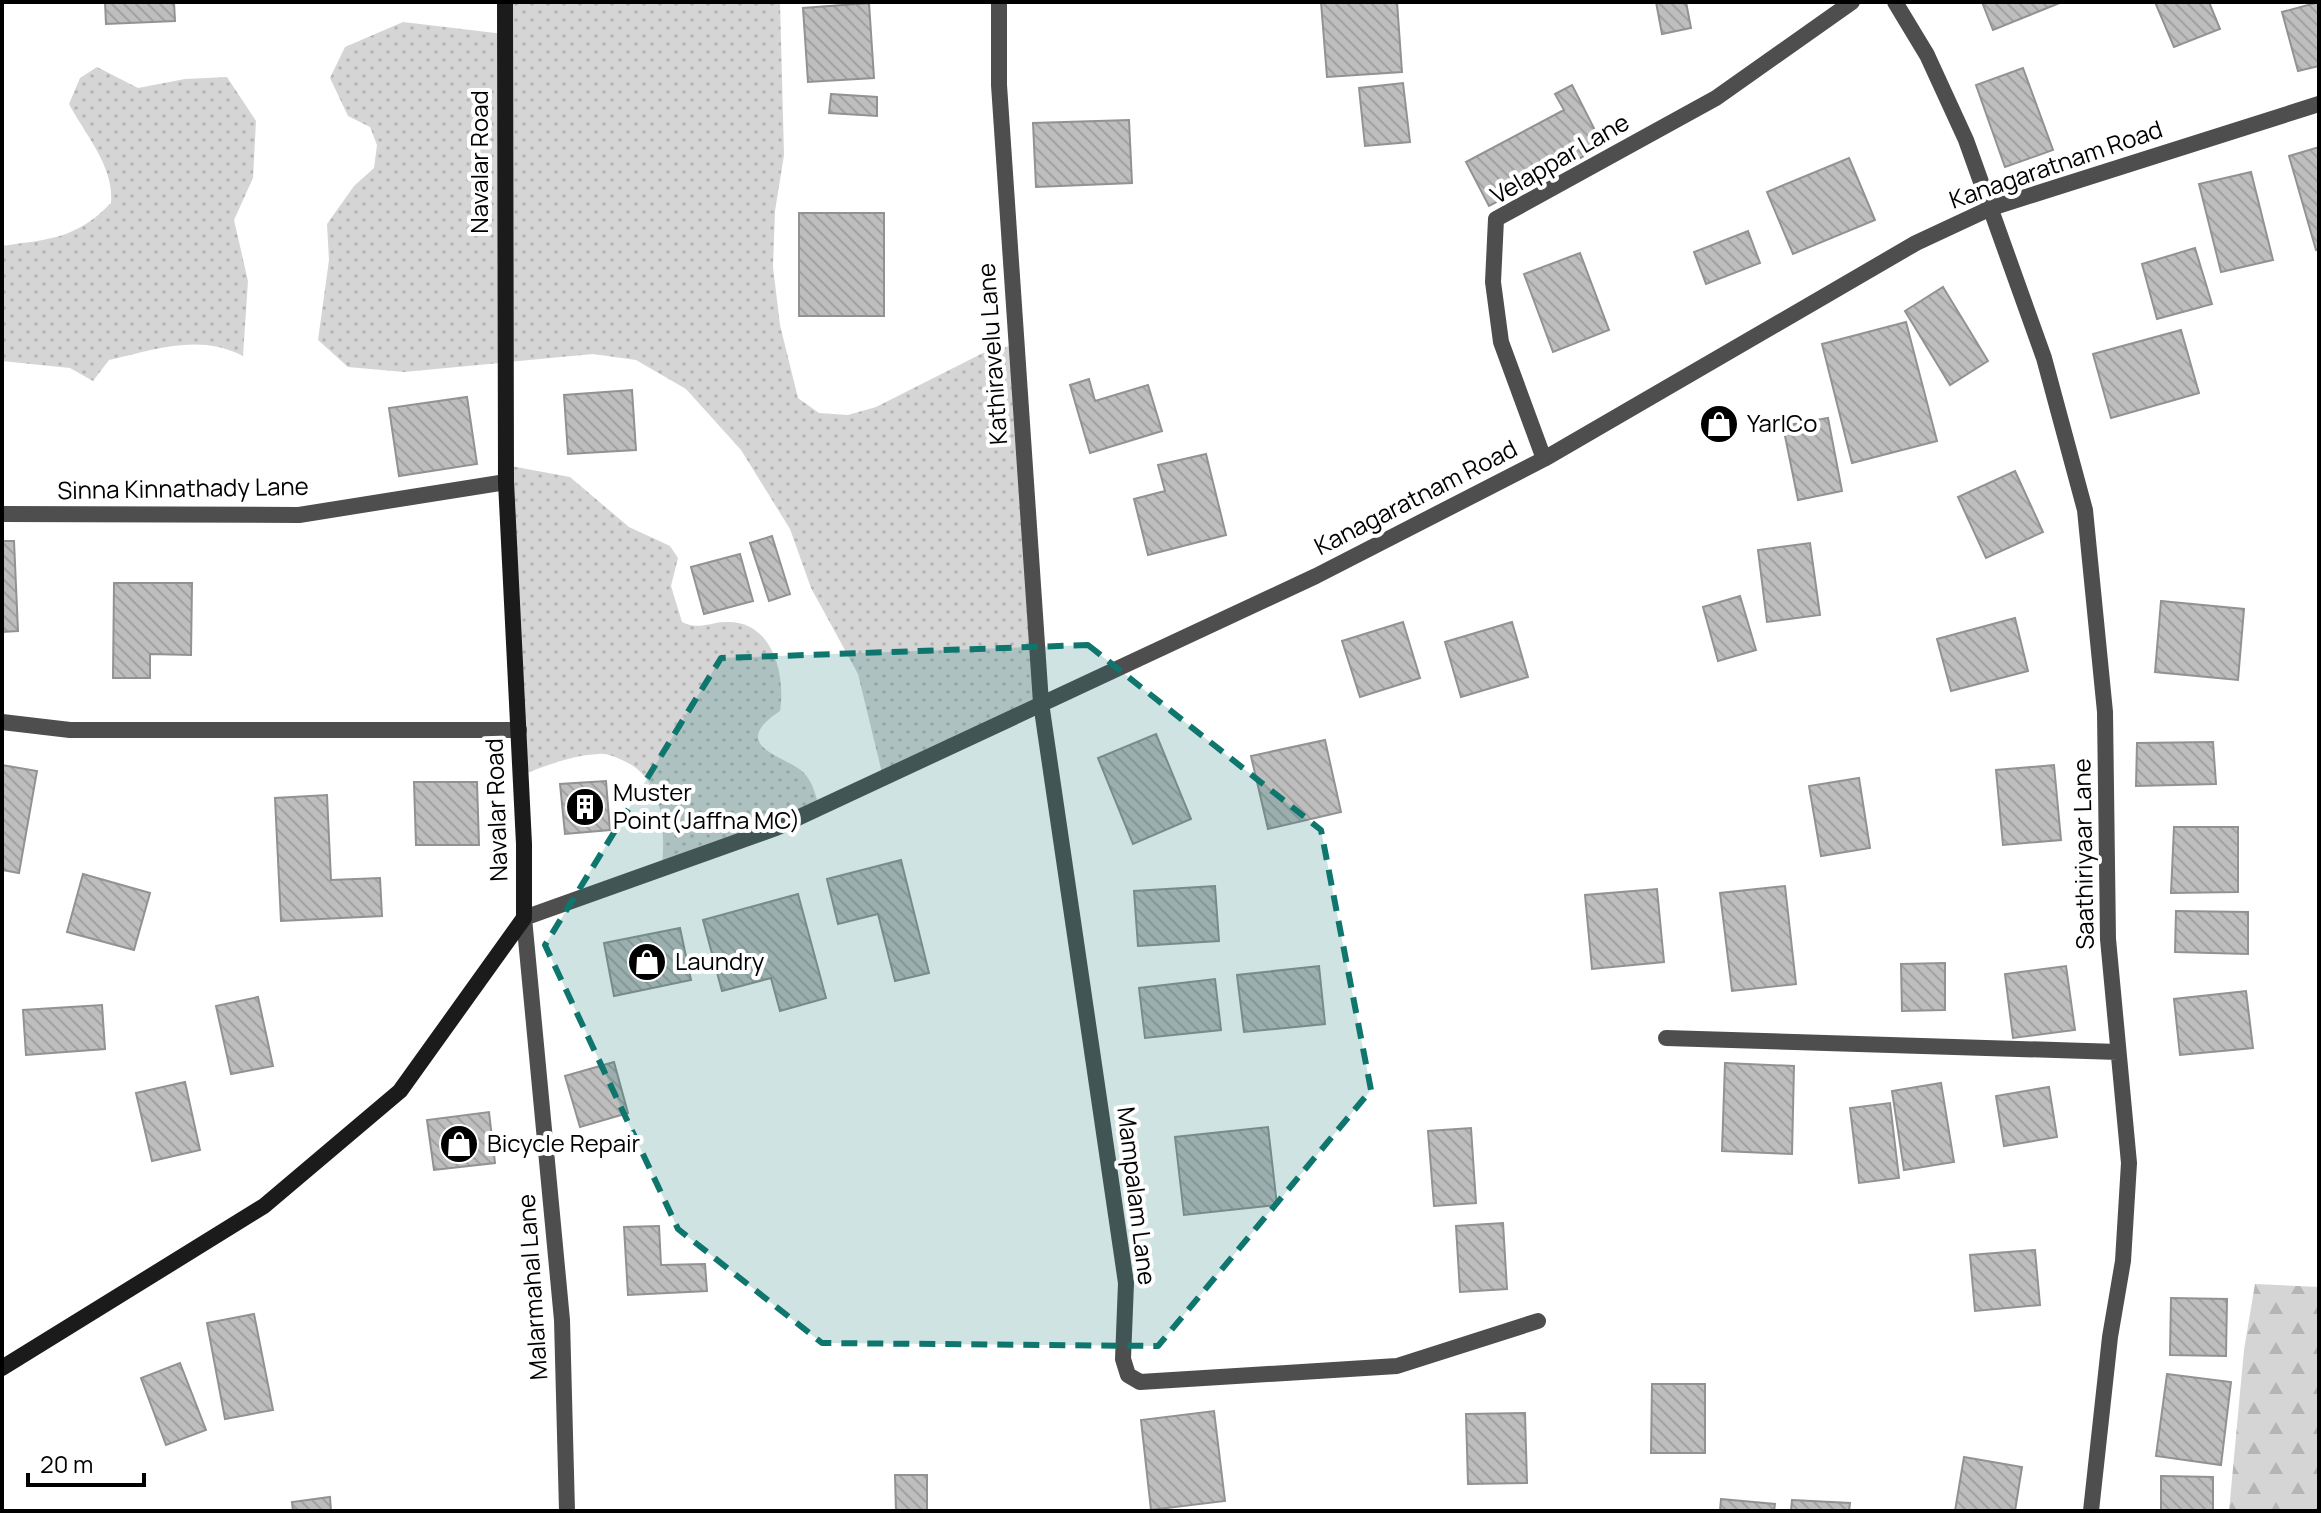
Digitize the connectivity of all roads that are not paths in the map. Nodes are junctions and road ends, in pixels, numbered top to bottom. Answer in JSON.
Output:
{"nodes":[{"id":1,"x":505,"y":2,"type":"edge"},
{"id":2,"x":999,"y":2,"type":"edge"},
{"id":3,"x":1852,"y":2,"type":"edge"},
{"id":4,"x":1901,"y":4,"type":"edge"},
{"id":5,"x":2319,"y":104,"type":"edge"},
{"id":6,"x":1991,"y":208,"type":"junction"},
{"id":7,"x":1544,"y":459,"type":"junction"},
{"id":8,"x":506,"y":482,"type":"junction"},
{"id":9,"x":2,"y":514,"type":"edge"},
{"id":10,"x":1041,"y":703,"type":"junction"},
{"id":11,"x":2,"y":722,"type":"edge"},
{"id":12,"x":519,"y":730,"type":"junction"},
{"id":13,"x":524,"y":918,"type":"junction"},
{"id":14,"x":1666,"y":1038,"type":"dead end"},
{"id":15,"x":2118,"y":1052,"type":"junction"},
{"id":16,"x":1538,"y":1321,"type":"dead end"},
{"id":17,"x":2,"y":1368,"type":"edge"},
{"id":18,"x":567,"y":1511,"type":"edge"},
{"id":19,"x":2091,"y":1511,"type":"edge"}],
"edges":[{"from":1,"to":8,"type":"street","name":"Navalar Road"},
{"from":2,"to":10,"type":"street","name":"Kathiravelu Lane"},
{"from":3,"to":7,"type":"street","name":"Velappar Lane"},
{"from":4,"to":6,"type":"street","name":"Saathiriyaar Lane"},
{"from":5,"to":6,"type":"street","name":"Kanagaratnam Road"},
{"from":6,"to":7,"type":"street","name":"Kanagaratnam Road"},
{"from":6,"to":15,"type":"street","name":"Saathiriyaar Lane"},
{"from":7,"to":10,"type":"street","name":"Kanagaratnam Road"},
{"from":8,"to":9,"type":"street","name":"Sinna Kinnathady Lane"},
{"from":8,"to":12,"type":"street","name":"Navalar Road"},
{"from":10,"to":13,"type":"street","name":"Kanagaratnam Road"},
{"from":10,"to":16,"type":"street","name":"Mampalam Lane"},
{"from":11,"to":12,"type":"street"},
{"from":12,"to":13,"type":"street","name":"Navalar Road"},
{"from":13,"to":17,"type":"street"},
{"from":13,"to":18,"type":"street","name":"Malarmahal Lane"},
{"from":14,"to":15,"type":"street"},
{"from":15,"to":19,"type":"street","name":"Saathiriyaar Lane"}]}
